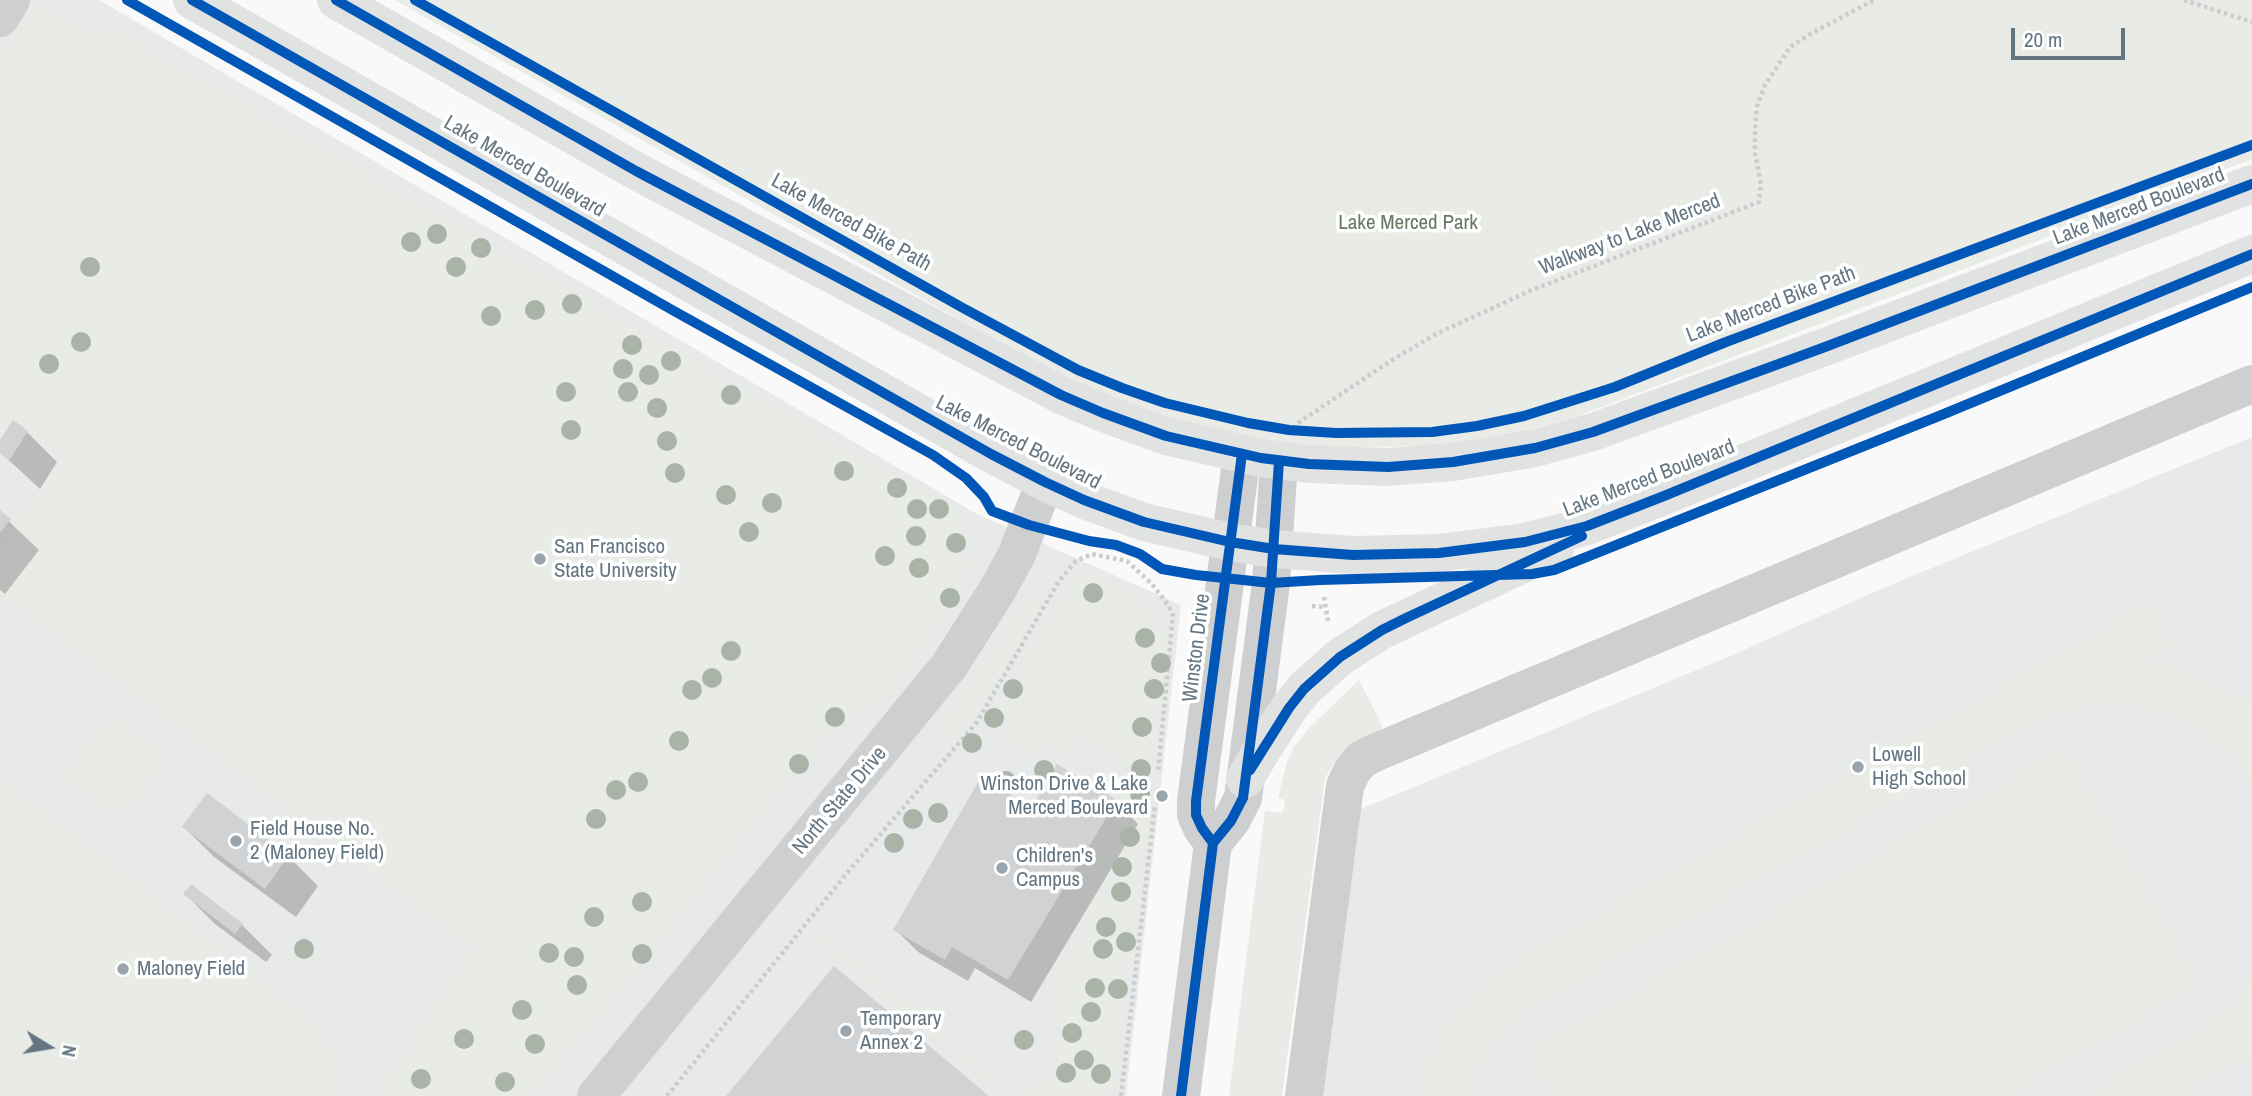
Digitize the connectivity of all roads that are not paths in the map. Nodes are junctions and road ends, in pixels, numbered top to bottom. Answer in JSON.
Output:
{"nodes":[{"id":1,"x":11,"y":0,"type":"edge"},
{"id":2,"x":191,"y":0,"type":"edge"},
{"id":3,"x":336,"y":0,"type":"edge"},
{"id":4,"x":0,"y":18,"type":"edge"},
{"id":5,"x":2252,"y":184,"type":"edge"},
{"id":6,"x":2252,"y":254,"type":"edge"},
{"id":7,"x":2252,"y":384,"type":"edge"},
{"id":8,"x":1270,"y":448,"type":"junction"},
{"id":9,"x":1045,"y":482,"type":"junction"},
{"id":10,"x":1683,"y":488,"type":"junction"},
{"id":11,"x":1230,"y":541,"type":"junction"},
{"id":12,"x":1274,"y":549,"type":"junction"},
{"id":13,"x":1245,"y":779,"type":"junction"},
{"id":14,"x":1213,"y":843,"type":"junction"},
{"id":15,"x":596,"y":1096,"type":"edge"},
{"id":16,"x":1181,"y":1096,"type":"edge"},
{"id":17,"x":1304,"y":1096,"type":"edge"}],
"edges":[{"from":1,"to":4,"type":"street"},
{"from":2,"to":9,"type":"main road","name":"Lake Merced Boulevard"},
{"from":3,"to":8,"type":"main road","name":"Lake Merced Boulevard"},
{"from":5,"to":8,"type":"main road","name":"Lake Merced Boulevard"},
{"from":6,"to":10,"type":"main road","name":"Lake Merced Boulevard"},
{"from":7,"to":17,"type":"street"},
{"from":8,"to":11,"type":"street","name":"Winston Drive"},
{"from":8,"to":12,"type":"street"},
{"from":9,"to":11,"type":"main road","name":"Lake Merced Boulevard"},
{"from":9,"to":15,"type":"street","name":"North State Drive"},
{"from":10,"to":12,"type":"main road","name":"Lake Merced Boulevard"},
{"from":10,"to":13,"type":"main road"},
{"from":11,"to":12,"type":"main road","name":"Lake Merced Boulevard"},
{"from":11,"to":14,"type":"street","name":"Winston Drive"},
{"from":12,"to":13,"type":"street"},
{"from":13,"to":14,"type":"street"},
{"from":14,"to":16,"type":"street"}]}
